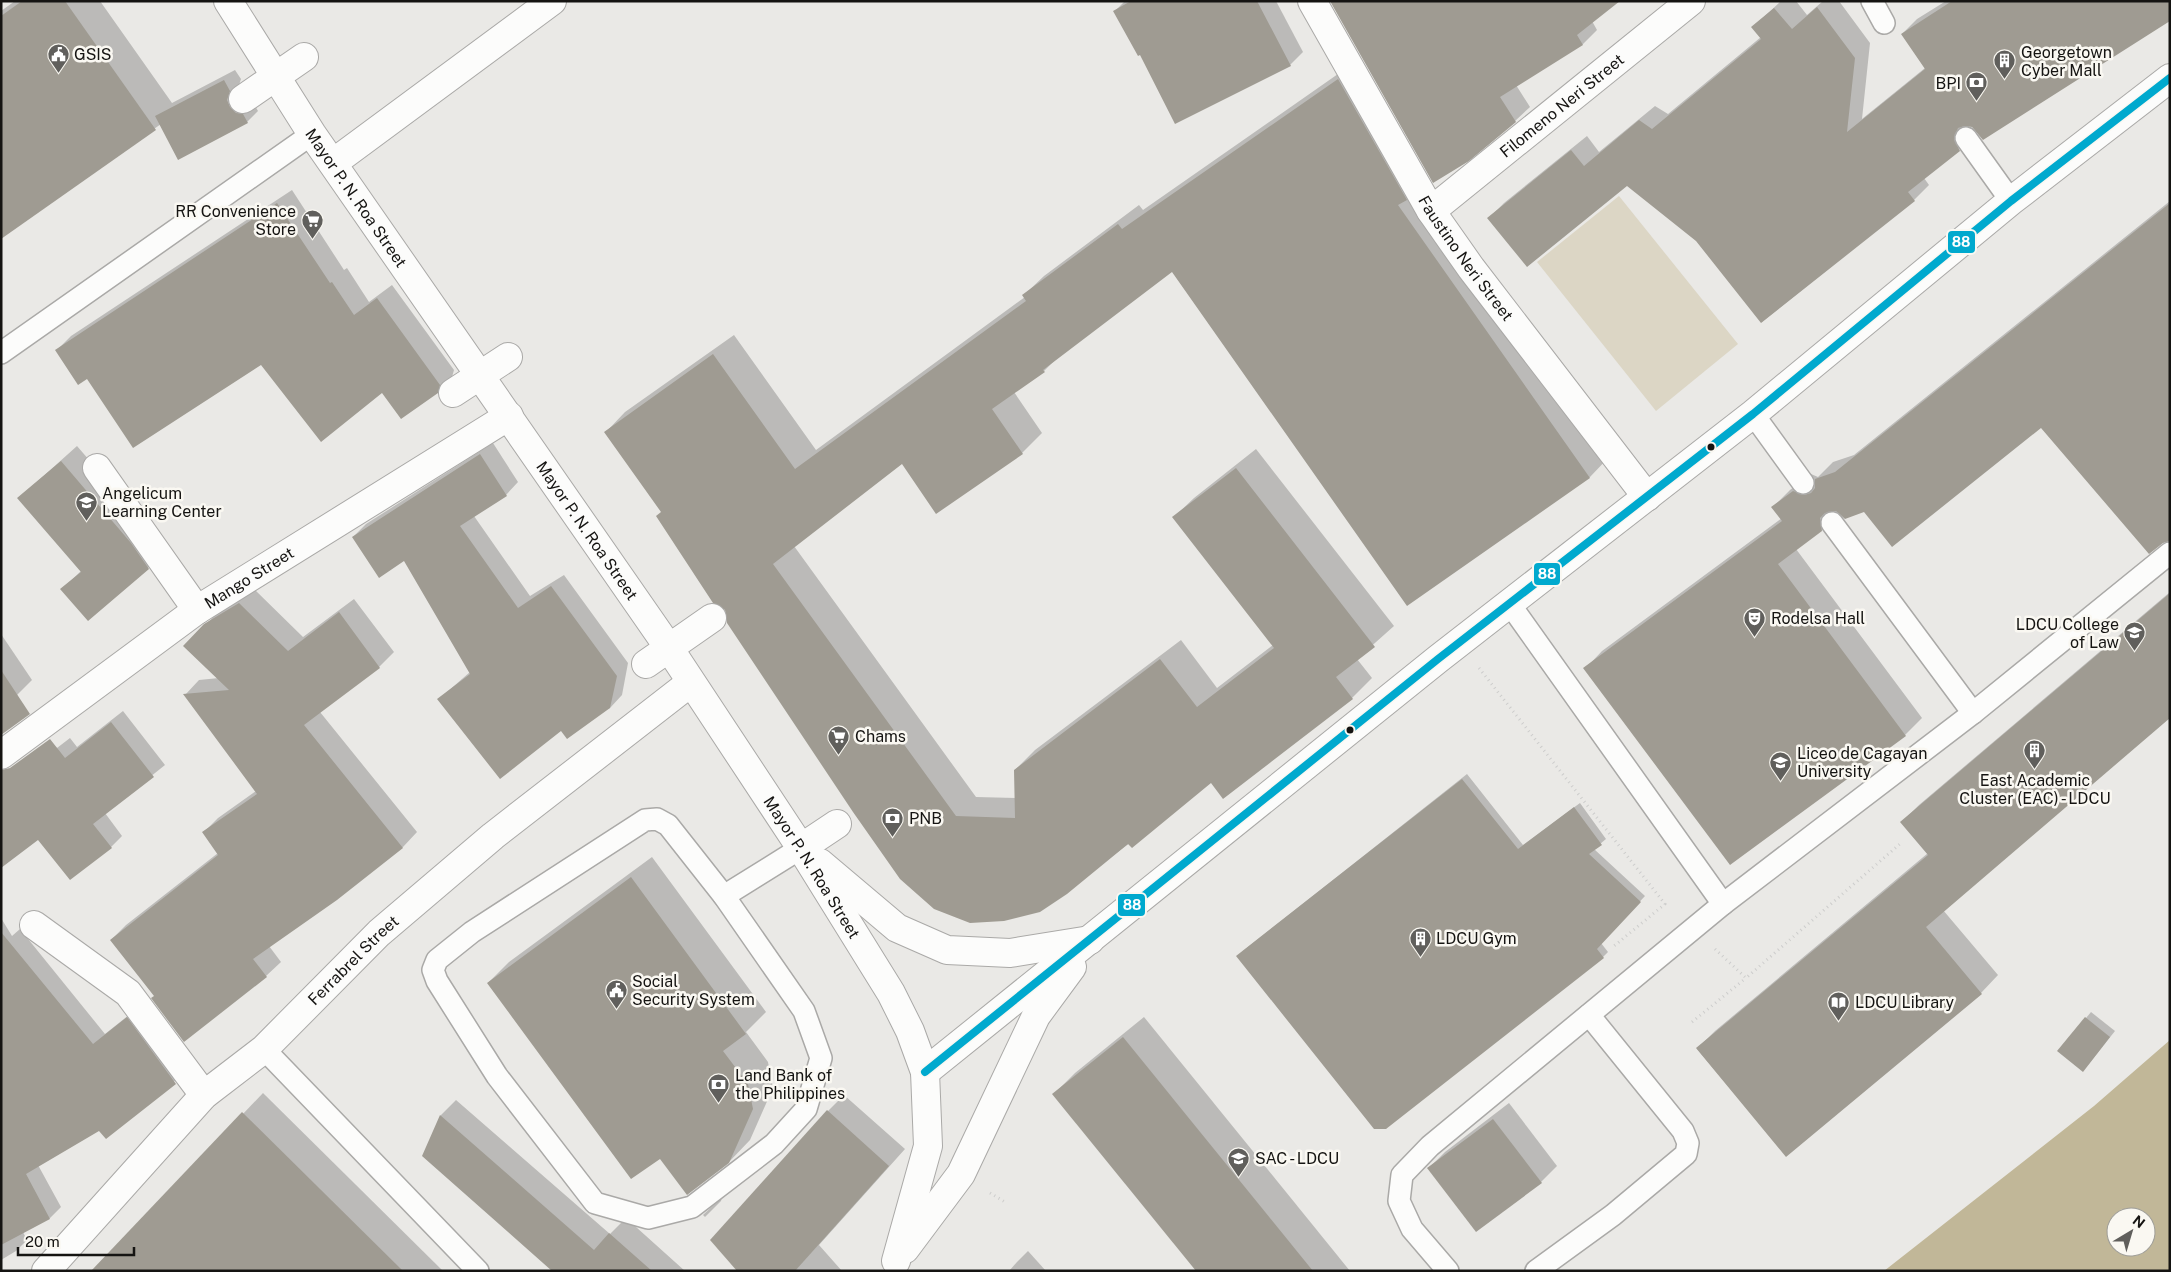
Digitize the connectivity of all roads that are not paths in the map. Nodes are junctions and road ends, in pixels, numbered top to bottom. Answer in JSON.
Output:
{"nodes":[{"id":1,"x":228,"y":1,"type":"edge"},
{"id":2,"x":552,"y":1,"type":"edge"},
{"id":3,"x":1312,"y":1,"type":"edge"},
{"id":4,"x":1691,"y":1,"type":"edge"},
{"id":5,"x":1872,"y":1,"type":"edge"},
{"id":6,"x":1884,"y":23,"type":"dead end"},
{"id":7,"x":304,"y":57,"type":"dead end"},
{"id":8,"x":276,"y":76,"type":"junction"},
{"id":9,"x":2170,"y":78,"type":"edge"},
{"id":10,"x":243,"y":99,"type":"dead end"},
{"id":11,"x":312,"y":134,"type":"junction"},
{"id":12,"x":1966,"y":138,"type":"dead end"},
{"id":13,"x":333,"y":163,"type":"junction"},
{"id":14,"x":2011,"y":201,"type":"junction"},
{"id":15,"x":1431,"y":211,"type":"junction"},
{"id":16,"x":1,"y":353,"type":"edge"},
{"id":17,"x":508,"y":357,"type":"dead end"},
{"id":18,"x":480,"y":375,"type":"junction"},
{"id":19,"x":453,"y":392,"type":"dead end"},
{"id":20,"x":1753,"y":414,"type":"junction"},
{"id":21,"x":509,"y":416,"type":"junction"},
{"id":22,"x":97,"y":468,"type":"dead end"},
{"id":23,"x":1804,"y":483,"type":"dead end"},
{"id":24,"x":1647,"y":497,"type":"junction"},
{"id":25,"x":1832,"y":523,"type":"dead end"},
{"id":26,"x":2170,"y":553,"type":"edge"},
{"id":27,"x":1508,"y":604,"type":"junction"},
{"id":28,"x":196,"y":610,"type":"junction"},
{"id":29,"x":712,"y":618,"type":"dead end"},
{"id":30,"x":669,"y":648,"type":"junction"},
{"id":31,"x":646,"y":664,"type":"dead end"},
{"id":32,"x":690,"y":683,"type":"junction"},
{"id":33,"x":1973,"y":713,"type":"junction"},
{"id":34,"x":1,"y":756,"type":"edge"},
{"id":35,"x":837,"y":824,"type":"dead end"},
{"id":36,"x":801,"y":848,"type":"junction"},
{"id":37,"x":724,"y":896,"type":"junction"},
{"id":38,"x":1723,"y":904,"type":"junction"},
{"id":39,"x":34,"y":925,"type":"dead end"},
{"id":40,"x":1091,"y":939,"type":"junction"},
{"id":41,"x":1589,"y":1015,"type":"junction"},
{"id":42,"x":264,"y":1049,"type":"junction"},
{"id":43,"x":926,"y":1072,"type":"junction"},
{"id":44,"x":204,"y":1095,"type":"junction"},
{"id":45,"x":892,"y":1266,"type":"edge"},
{"id":46,"x":46,"y":1271,"type":"edge"},
{"id":47,"x":478,"y":1271,"type":"edge"},
{"id":48,"x":1448,"y":1271,"type":"edge"},
{"id":49,"x":1536,"y":1271,"type":"edge"}],
"edges":[{"from":1,"to":8,"type":"main road","name":"Mayor P. N. Roa Street"},
{"from":2,"to":13,"type":"main road"},
{"from":3,"to":15,"type":"main road","name":"Faustino Neri Street"},
{"from":4,"to":15,"type":"main road","name":"Filomeno Neri Street"},
{"from":5,"to":6,"type":"lane"},
{"from":7,"to":8,"type":"main road"},
{"from":8,"to":10,"type":"main road"},
{"from":8,"to":11,"type":"main road","name":"Mayor P. N. Roa Street"},
{"from":9,"to":14,"type":"main road"},
{"from":11,"to":13,"type":"main road","name":"Mayor P. N. Roa Street"},
{"from":11,"to":16,"type":"lane"},
{"from":12,"to":14,"type":"lane"},
{"from":13,"to":18,"type":"main road","name":"Mayor P. N. Roa Street"},
{"from":14,"to":20,"type":"main road"},
{"from":15,"to":24,"type":"main road","name":"Faustino Neri Street"},
{"from":17,"to":18,"type":"main road"},
{"from":18,"to":19,"type":"main road"},
{"from":18,"to":21,"type":"main road","name":"Mayor P. N. Roa Street"},
{"from":20,"to":23,"type":"lane"},
{"from":20,"to":24,"type":"main road"},
{"from":21,"to":28,"type":"main road","name":"Mango Street"},
{"from":21,"to":30,"type":"main road","name":"Mayor P. N. Roa Street"},
{"from":22,"to":28,"type":"main road"},
{"from":24,"to":27,"type":"main road"},
{"from":25,"to":33,"type":"lane"},
{"from":26,"to":33,"type":"lane"},
{"from":27,"to":38,"type":"lane"},
{"from":27,"to":40,"type":"main road"},
{"from":28,"to":34,"type":"main road","name":"Mango Street"},
{"from":29,"to":30,"type":"main road"},
{"from":30,"to":31,"type":"main road"},
{"from":30,"to":32,"type":"main road","name":"Mayor P. N. Roa Street"},
{"from":32,"to":36,"type":"main road","name":"Mayor P. N. Roa Street"},
{"from":32,"to":42,"type":"main road","name":"Ferrabrel Street"},
{"from":33,"to":38,"type":"lane"},
{"from":35,"to":36,"type":"main road"},
{"from":36,"to":37,"type":"lane"},
{"from":36,"to":40,"type":"main road"},
{"from":36,"to":43,"type":"main road","name":"Mayor P. N. Roa Street"},
{"from":37,"to":37,"type":"lane"},
{"from":38,"to":41,"type":"lane"},
{"from":39,"to":44,"type":"main road"},
{"from":40,"to":43,"type":"main road"},
{"from":40,"to":45,"type":"main road"},
{"from":41,"to":48,"type":"lane"},
{"from":41,"to":49,"type":"lane"},
{"from":42,"to":44,"type":"main road","name":"Ferrabrel Street"},
{"from":42,"to":47,"type":"lane"},
{"from":43,"to":45,"type":"main road","name":"Mayor P. N. Roa Street"},
{"from":44,"to":46,"type":"main road","name":"Ferrabrel Street"}]}
